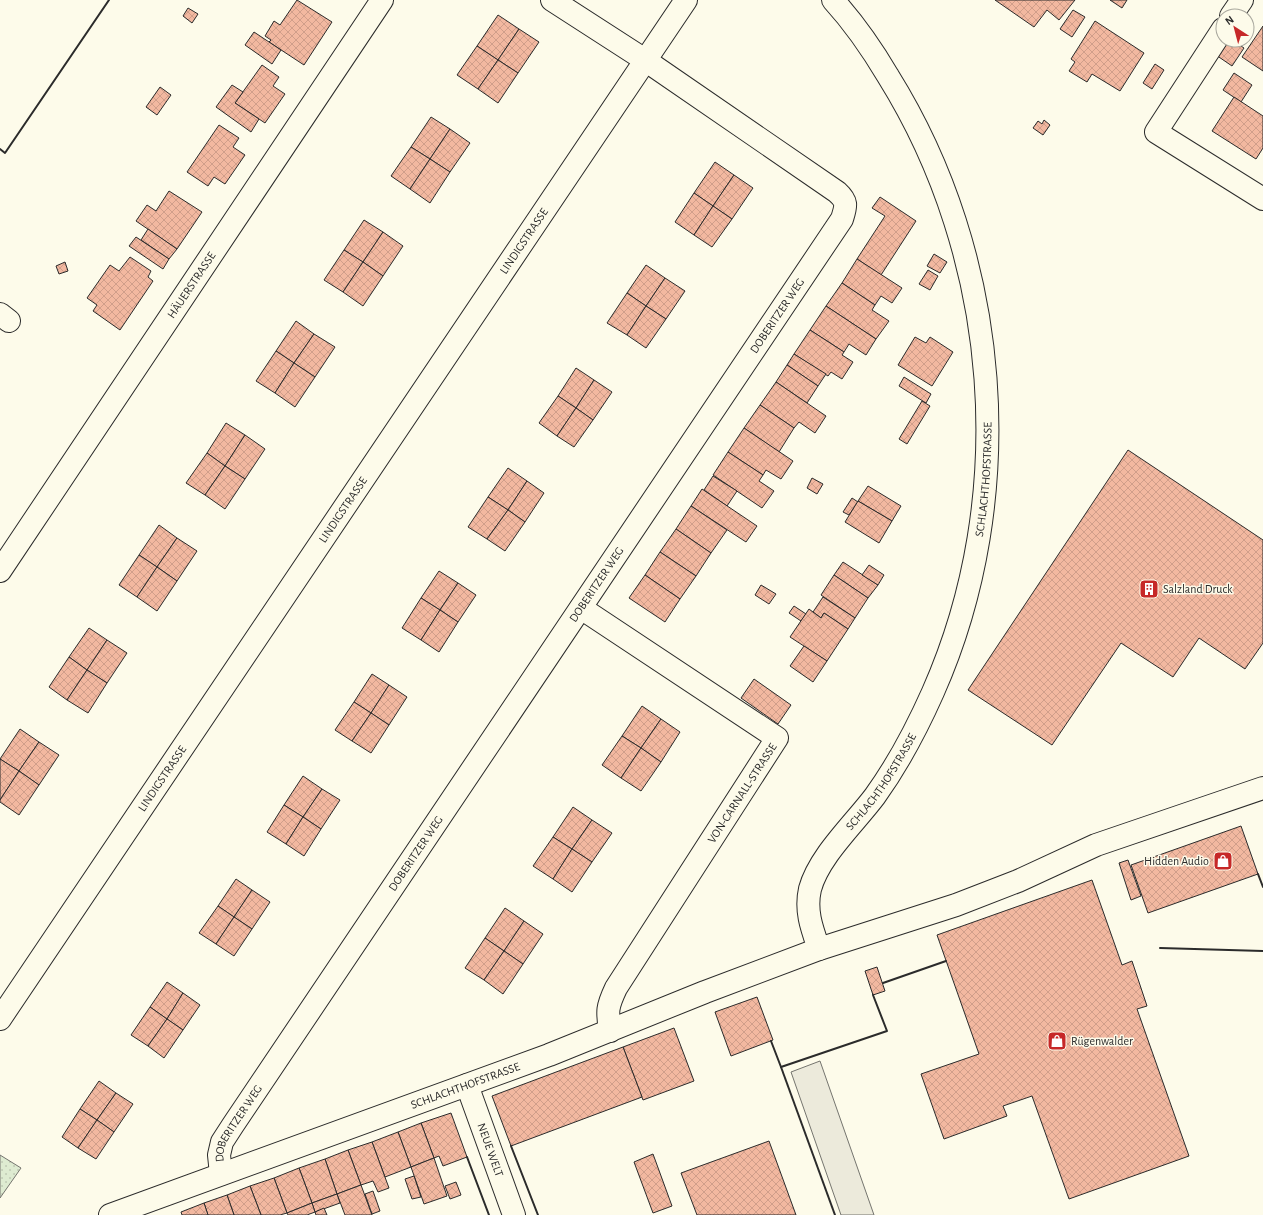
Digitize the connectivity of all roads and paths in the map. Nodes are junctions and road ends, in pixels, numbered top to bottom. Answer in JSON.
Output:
{"nodes":[{"id":1,"x":382,"y":0,"type":"edge"},
{"id":2,"x":552,"y":0,"type":"edge"},
{"id":3,"x":686,"y":0,"type":"edge"},
{"id":4,"x":833,"y":0,"type":"edge"},
{"id":5,"x":1215,"y":41,"type":"edge"},
{"id":6,"x":645,"y":60,"type":"junction"},
{"id":7,"x":1263,"y":199,"type":"edge"},
{"id":8,"x":0,"y":571,"type":"edge"},
{"id":9,"x":581,"y":608,"type":"junction"},
{"id":10,"x":1263,"y":788,"type":"edge"},
{"id":11,"x":819,"y":949,"type":"junction"},
{"id":12,"x":0,"y":1019,"type":"edge"},
{"id":13,"x":610,"y":1031,"type":"junction"},
{"id":14,"x":467,"y":1085,"type":"junction"},
{"id":15,"x":221,"y":1174,"type":"junction"},
{"id":16,"x":110,"y":1215,"type":"edge"},
{"id":17,"x":514,"y":1215,"type":"edge"}],
"edges":[{"from":1,"to":8,"type":"street","name":"HÄUERSTRASSE"},
{"from":2,"to":6,"type":"street"},
{"from":3,"to":6,"type":"street","name":"LINDIGSTRASSE"},
{"from":4,"to":11,"type":"street","name":"SCHLACHTHOFSTRASSE"},
{"from":5,"to":7,"type":"street"},
{"from":6,"to":9,"type":"street","name":"DOBERITZER WEG"},
{"from":6,"to":12,"type":"street","name":"LINDIGSTRASSE"},
{"from":9,"to":13,"type":"street","name":"VON-CARNALL-STRASSE"},
{"from":9,"to":15,"type":"street","name":"DOBERITZER WEG"},
{"from":10,"to":11,"type":"street","name":"SCHLACHTHOFSTRASSE"},
{"from":11,"to":13,"type":"street","name":"SCHLACHTHOFSTRASSE"},
{"from":13,"to":14,"type":"street","name":"SCHLACHTHOFSTRASSE"},
{"from":14,"to":15,"type":"street","name":"SCHLACHTHOFSTRASSE"},
{"from":14,"to":17,"type":"street","name":"NEUE WELT"},
{"from":15,"to":16,"type":"street","name":"SCHLACHTHOFSTRASSE"}]}
